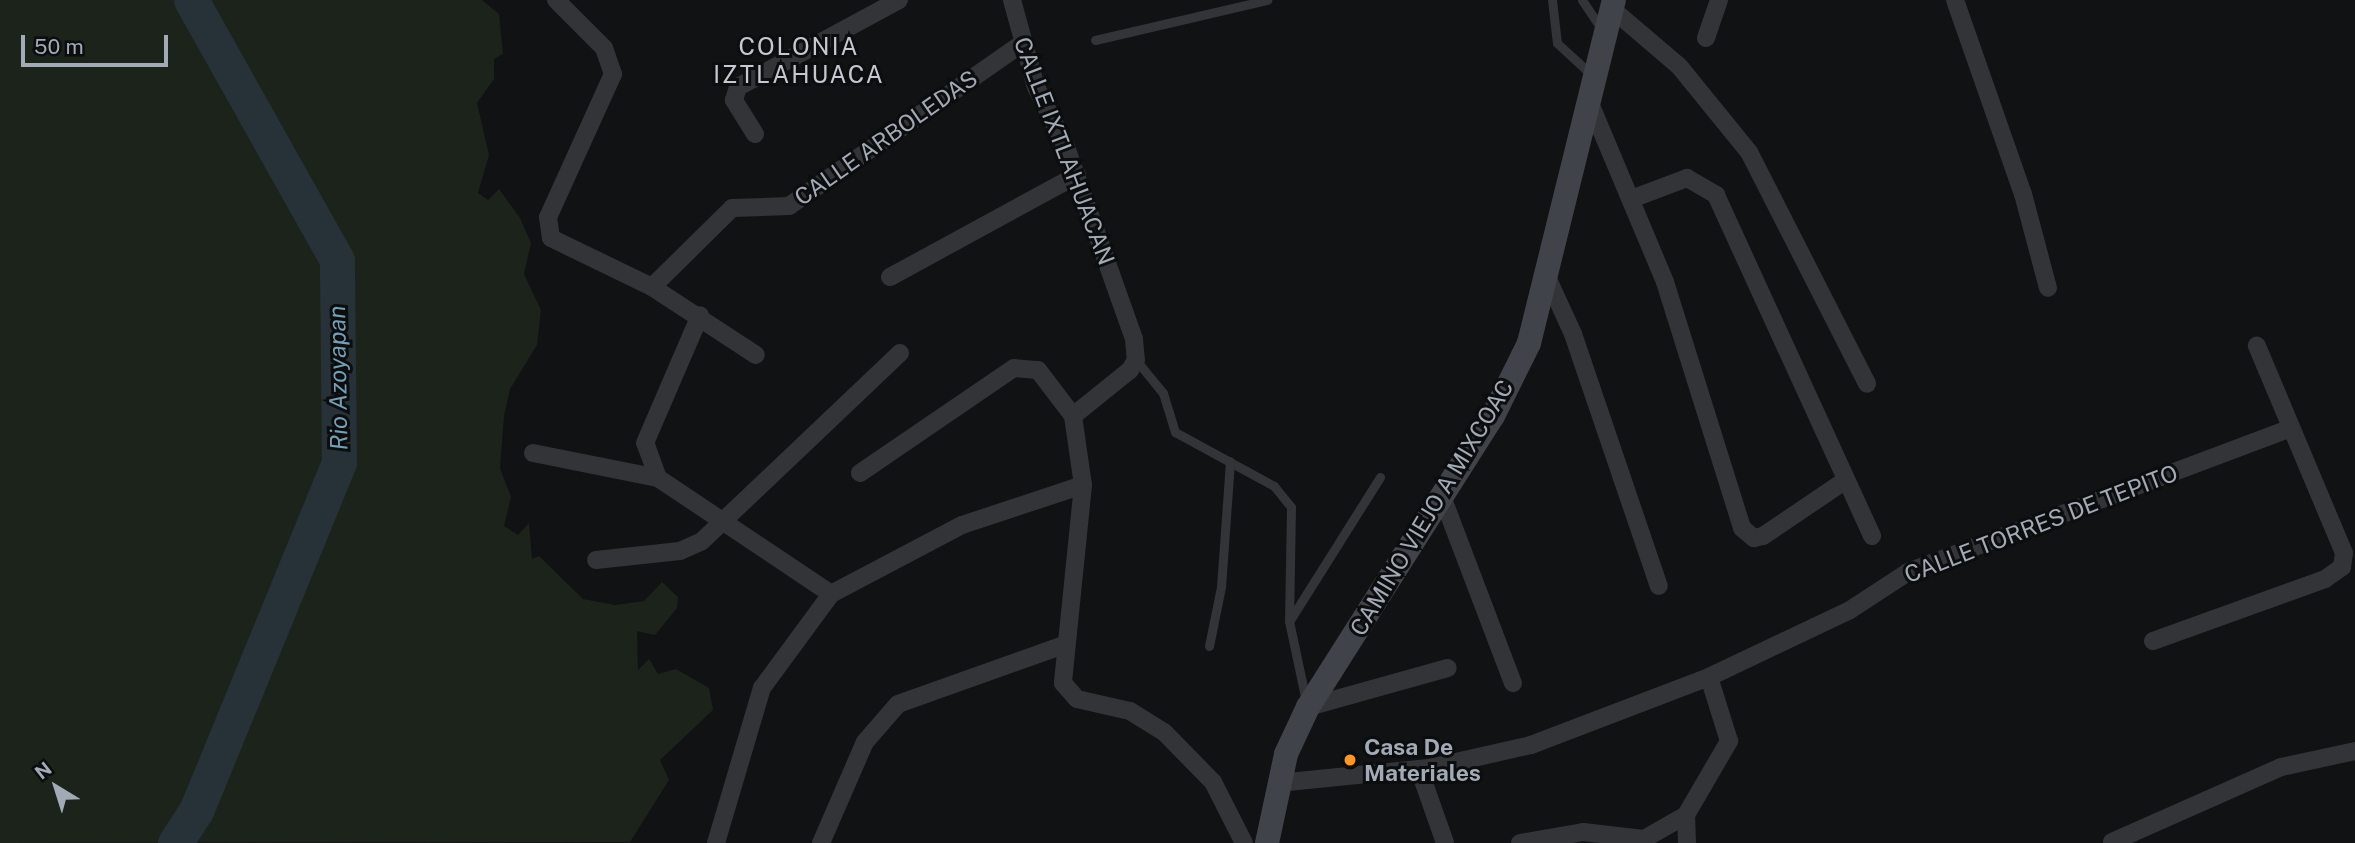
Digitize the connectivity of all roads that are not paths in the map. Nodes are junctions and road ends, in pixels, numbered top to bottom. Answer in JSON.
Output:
{"nodes":[{"id":1,"x":556,"y":0,"type":"edge"},
{"id":2,"x":900,"y":0,"type":"edge"},
{"id":3,"x":1012,"y":0,"type":"edge"},
{"id":4,"x":1266,"y":0,"type":"edge"},
{"id":5,"x":1552,"y":0,"type":"edge"},
{"id":6,"x":1582,"y":0,"type":"edge"},
{"id":7,"x":1719,"y":0,"type":"edge"},
{"id":8,"x":1955,"y":0,"type":"edge"},
{"id":9,"x":1613,"y":4,"type":"edge"},
{"id":10,"x":1606,"y":35,"type":"junction"},
{"id":11,"x":1706,"y":38,"type":"dead end"},
{"id":12,"x":1095,"y":40,"type":"dead end"},
{"id":13,"x":1021,"y":44,"type":"junction"},
{"id":14,"x":1592,"y":89,"type":"junction"},
{"id":15,"x":755,"y":134,"type":"dead end"},
{"id":16,"x":1077,"y":176,"type":"junction"},
{"id":17,"x":1634,"y":198,"type":"junction"},
{"id":18,"x":1546,"y":275,"type":"junction"},
{"id":19,"x":890,"y":277,"type":"dead end"},
{"id":20,"x":652,"y":287,"type":"junction"},
{"id":21,"x":2048,"y":288,"type":"dead end"},
{"id":22,"x":700,"y":315,"type":"junction"},
{"id":23,"x":2257,"y":346,"type":"dead end"},
{"id":24,"x":900,"y":353,"type":"dead end"},
{"id":25,"x":756,"y":355,"type":"dead end"},
{"id":26,"x":1136,"y":360,"type":"junction"},
{"id":27,"x":1867,"y":384,"type":"dead end"},
{"id":28,"x":1073,"y":416,"type":"junction"},
{"id":29,"x":2291,"y":428,"type":"junction"},
{"id":30,"x":533,"y":453,"type":"dead end"},
{"id":31,"x":1230,"y":461,"type":"junction"},
{"id":32,"x":860,"y":473,"type":"dead end"},
{"id":33,"x":1380,"y":477,"type":"dead end"},
{"id":34,"x":659,"y":478,"type":"junction"},
{"id":35,"x":1846,"y":480,"type":"junction"},
{"id":36,"x":1083,"y":485,"type":"junction"},
{"id":37,"x":1443,"y":499,"type":"junction"},
{"id":38,"x":720,"y":522,"type":"junction"},
{"id":39,"x":1872,"y":536,"type":"dead end"},
{"id":40,"x":596,"y":560,"type":"dead end"},
{"id":41,"x":1659,"y":586,"type":"dead end"},
{"id":42,"x":831,"y":594,"type":"junction"},
{"id":43,"x":1289,"y":621,"type":"junction"},
{"id":44,"x":2153,"y":641,"type":"dead end"},
{"id":45,"x":1065,"y":645,"type":"junction"},
{"id":46,"x":1209,"y":646,"type":"dead end"},
{"id":47,"x":1448,"y":668,"type":"dead end"},
{"id":48,"x":1709,"y":677,"type":"junction"},
{"id":49,"x":1513,"y":683,"type":"dead end"},
{"id":50,"x":1308,"y":708,"type":"junction"},
{"id":51,"x":2355,"y":751,"type":"edge"},
{"id":52,"x":1419,"y":769,"type":"junction"},
{"id":53,"x":1278,"y":783,"type":"junction"},
{"id":54,"x":1686,"y":815,"type":"junction"},
{"id":55,"x":2112,"y":842,"type":"edge"},
{"id":56,"x":716,"y":843,"type":"edge"},
{"id":57,"x":821,"y":843,"type":"edge"},
{"id":58,"x":1244,"y":843,"type":"edge"},
{"id":59,"x":1267,"y":843,"type":"edge"},
{"id":60,"x":1445,"y":843,"type":"edge"},
{"id":61,"x":1520,"y":843,"type":"edge"},
{"id":62,"x":1687,"y":843,"type":"edge"}],
"edges":[{"from":1,"to":20,"type":"street"},
{"from":2,"to":15,"type":"street"},
{"from":3,"to":13,"type":"street","name":"CALLE IXTLAHUACAN"},
{"from":4,"to":12,"type":"lane"},
{"from":5,"to":14,"type":"lane"},
{"from":6,"to":10,"type":"lane"},
{"from":7,"to":11,"type":"street"},
{"from":8,"to":21,"type":"street"},
{"from":9,"to":10,"type":"main road","name":"CAMINO VIEJO A MIXCOAC"},
{"from":9,"to":27,"type":"street"},
{"from":10,"to":14,"type":"main road","name":"CAMINO VIEJO A MIXCOAC"},
{"from":13,"to":16,"type":"street","name":"CALLE IXTLAHUACAN"},
{"from":13,"to":20,"type":"street","name":"CALLE ARBOLEDAS"},
{"from":14,"to":17,"type":"street"},
{"from":14,"to":18,"type":"main road","name":"CAMINO VIEJO A MIXCOAC"},
{"from":16,"to":19,"type":"street"},
{"from":16,"to":26,"type":"street","name":"CALLE IXTLAHUACAN"},
{"from":17,"to":35,"type":"street"},
{"from":17,"to":35,"type":"street"},
{"from":18,"to":37,"type":"main road","name":"CAMINO VIEJO A MIXCOAC"},
{"from":18,"to":41,"type":"street"},
{"from":20,"to":22,"type":"street"},
{"from":22,"to":25,"type":"street"},
{"from":22,"to":34,"type":"street"},
{"from":23,"to":29,"type":"street"},
{"from":24,"to":38,"type":"street"},
{"from":26,"to":28,"type":"street"},
{"from":26,"to":31,"type":"lane"},
{"from":28,"to":32,"type":"street"},
{"from":28,"to":36,"type":"street"},
{"from":29,"to":44,"type":"street"},
{"from":29,"to":48,"type":"street","name":"CALLE TORRES DE TEPITO"},
{"from":30,"to":34,"type":"street"},
{"from":31,"to":43,"type":"lane"},
{"from":31,"to":46,"type":"lane"},
{"from":33,"to":43,"type":"lane"},
{"from":34,"to":38,"type":"street"},
{"from":35,"to":39,"type":"street"},
{"from":36,"to":42,"type":"street"},
{"from":36,"to":45,"type":"street"},
{"from":37,"to":49,"type":"street"},
{"from":37,"to":50,"type":"main road","name":"CAMINO VIEJO A MIXCOAC"},
{"from":38,"to":40,"type":"street"},
{"from":38,"to":42,"type":"street"},
{"from":42,"to":56,"type":"street"},
{"from":43,"to":50,"type":"lane"},
{"from":45,"to":57,"type":"street"},
{"from":45,"to":58,"type":"street"},
{"from":47,"to":50,"type":"street"},
{"from":48,"to":52,"type":"street","name":"CALLE TORRES DE TEPITO"},
{"from":48,"to":54,"type":"street"},
{"from":50,"to":53,"type":"main road","name":"CAMINO VIEJO A MIXCOAC"},
{"from":51,"to":55,"type":"street"},
{"from":52,"to":53,"type":"street","name":"CALLE TORRES DE TEPITO"},
{"from":52,"to":60,"type":"street"},
{"from":53,"to":59,"type":"main road","name":"CAMINO VIEJO A MIXCOAC"},
{"from":54,"to":61,"type":"street"},
{"from":54,"to":62,"type":"street"}]}
